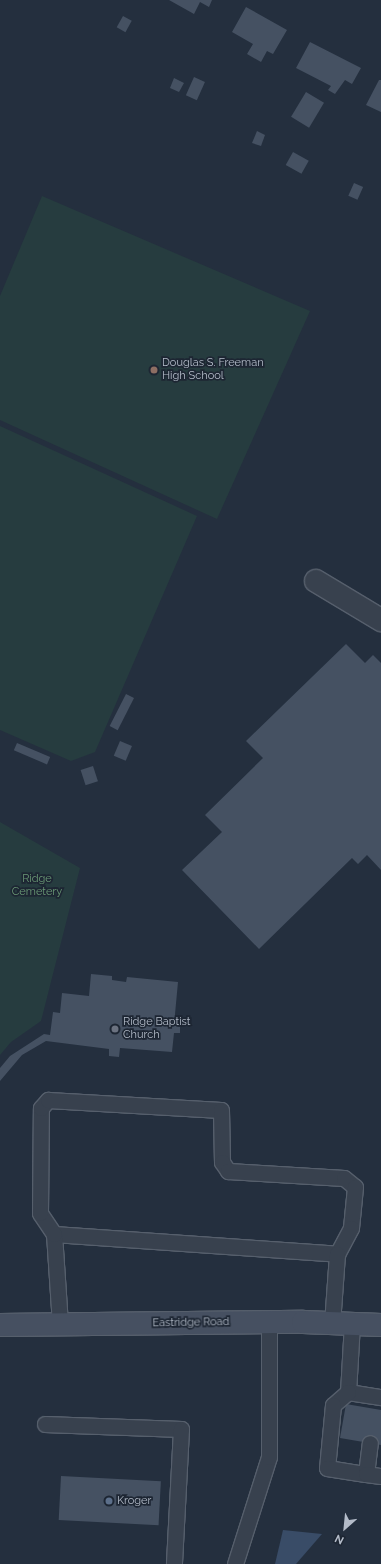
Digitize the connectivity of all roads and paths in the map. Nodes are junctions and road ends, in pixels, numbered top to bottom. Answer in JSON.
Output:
{"nodes":[{"id":1,"x":316,"y":582,"type":"dead end"},
{"id":2,"x":381,"y":620,"type":"edge"},
{"id":3,"x":54,"y":1234,"type":"junction"},
{"id":4,"x":337,"y":1254,"type":"junction"},
{"id":5,"x":269,"y":1322,"type":"junction"},
{"id":6,"x":342,"y":1323,"type":"junction"},
{"id":7,"x":60,"y":1324,"type":"junction"},
{"id":8,"x":0,"y":1325,"type":"edge"},
{"id":9,"x":381,"y":1325,"type":"edge"},
{"id":10,"x":348,"y":1392,"type":"junction"},
{"id":11,"x":377,"y":1401,"type":"edge"},
{"id":12,"x":45,"y":1424,"type":"dead end"},
{"id":13,"x":370,"y":1443,"type":"dead end"},
{"id":14,"x":366,"y":1474,"type":"junction"},
{"id":15,"x":381,"y":1476,"type":"edge"},
{"id":16,"x":174,"y":1564,"type":"edge"},
{"id":17,"x":235,"y":1564,"type":"edge"}],
"edges":[{"from":1,"to":2,"type":"street"},
{"from":3,"to":4,"type":"lane"},
{"from":3,"to":4,"type":"lane"},
{"from":3,"to":7,"type":"lane"},
{"from":4,"to":6,"type":"lane"},
{"from":5,"to":6,"type":"main road","name":"Eastridge Road"},
{"from":5,"to":7,"type":"main road","name":"Eastridge Road"},
{"from":5,"to":17,"type":"lane"},
{"from":6,"to":9,"type":"main road","name":"Eastridge Road"},
{"from":6,"to":10,"type":"lane"},
{"from":7,"to":8,"type":"main road","name":"Eastridge Road"},
{"from":10,"to":11,"type":"lane"},
{"from":10,"to":14,"type":"lane"},
{"from":12,"to":16,"type":"lane"},
{"from":13,"to":14,"type":"lane"},
{"from":14,"to":15,"type":"lane"}]}
